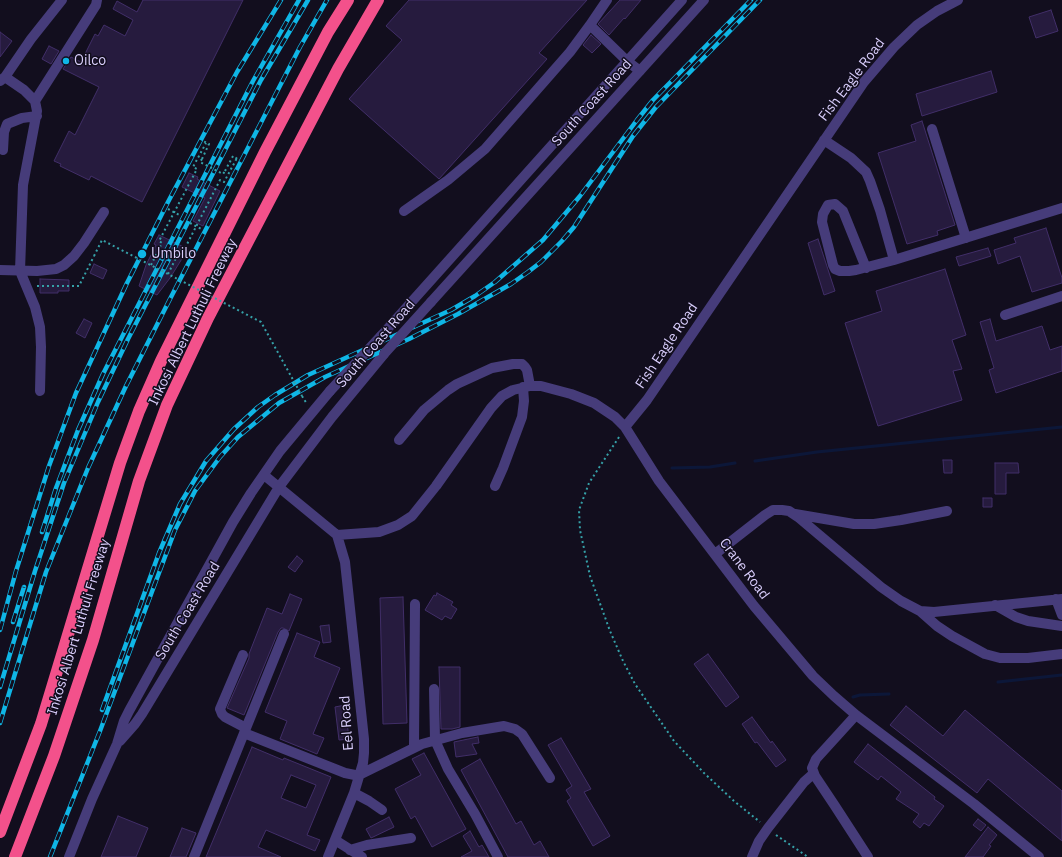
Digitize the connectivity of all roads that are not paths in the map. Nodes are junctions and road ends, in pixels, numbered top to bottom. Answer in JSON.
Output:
{"nodes":[{"id":1,"x":97,"y":0,"type":"edge"},
{"id":2,"x":348,"y":0,"type":"edge"},
{"id":3,"x":378,"y":0,"type":"edge"},
{"id":4,"x":606,"y":0,"type":"edge"},
{"id":5,"x":682,"y":0,"type":"edge"},
{"id":6,"x":704,"y":0,"type":"edge"},
{"id":7,"x":958,"y":0,"type":"edge"},
{"id":8,"x":59,"y":1,"type":"edge"},
{"id":9,"x":590,"y":25,"type":"junction"},
{"id":10,"x":627,"y":61,"type":"junction"},
{"id":11,"x":640,"y":71,"type":"junction"},
{"id":12,"x":2,"y":79,"type":"edge"},
{"id":13,"x":34,"y":101,"type":"junction"},
{"id":14,"x":37,"y":116,"type":"junction"},
{"id":15,"x":932,"y":129,"type":"dead end"},
{"id":16,"x":824,"y":140,"type":"junction"},
{"id":17,"x":3,"y":150,"type":"dead end"},
{"id":18,"x":1062,"y":209,"type":"edge"},
{"id":19,"x":404,"y":211,"type":"dead end"},
{"id":20,"x":104,"y":212,"type":"dead end"},
{"id":21,"x":966,"y":238,"type":"junction"},
{"id":22,"x":894,"y":260,"type":"junction"},
{"id":23,"x":866,"y":268,"type":"junction"},
{"id":24,"x":0,"y":270,"type":"edge"},
{"id":25,"x":20,"y":270,"type":"junction"},
{"id":26,"x":1062,"y":296,"type":"edge"},
{"id":27,"x":1005,"y":315,"type":"dead end"},
{"id":28,"x":526,"y":386,"type":"junction"},
{"id":29,"x":40,"y":391,"type":"dead end"},
{"id":30,"x":625,"y":427,"type":"junction"},
{"id":31,"x":399,"y":440,"type":"dead end"},
{"id":32,"x":264,"y":475,"type":"junction"},
{"id":33,"x":495,"y":486,"type":"dead end"},
{"id":34,"x":280,"y":487,"type":"junction"},
{"id":35,"x":946,"y":511,"type":"dead end"},
{"id":36,"x":793,"y":514,"type":"junction"},
{"id":37,"x":338,"y":535,"type":"junction"},
{"id":38,"x":715,"y":554,"type":"junction"},
{"id":39,"x":1059,"y":599,"type":"edge"},
{"id":40,"x":414,"y":604,"type":"dead end"},
{"id":41,"x":994,"y":606,"type":"junction"},
{"id":42,"x":920,"y":611,"type":"junction"},
{"id":43,"x":1062,"y":615,"type":"edge"},
{"id":44,"x":1062,"y":626,"type":"edge"},
{"id":45,"x":284,"y":634,"type":"dead end"},
{"id":46,"x":1062,"y":654,"type":"edge"},
{"id":47,"x":243,"y":655,"type":"dead end"},
{"id":48,"x":434,"y":689,"type":"dead end"},
{"id":49,"x":856,"y":715,"type":"junction"},
{"id":50,"x":245,"y":730,"type":"junction"},
{"id":51,"x":435,"y":740,"type":"junction"},
{"id":52,"x":117,"y":744,"type":"junction"},
{"id":53,"x":414,"y":747,"type":"junction"},
{"id":54,"x":813,"y":774,"type":"junction"},
{"id":55,"x":360,"y":775,"type":"junction"},
{"id":56,"x":550,"y":778,"type":"dead end"},
{"id":57,"x":354,"y":793,"type":"junction"},
{"id":58,"x":382,"y":810,"type":"dead end"},
{"id":59,"x":0,"y":832,"type":"edge"},
{"id":60,"x":411,"y":838,"type":"dead end"},
{"id":61,"x":335,"y":840,"type":"junction"},
{"id":62,"x":350,"y":850,"type":"junction"},
{"id":63,"x":15,"y":857,"type":"edge"},
{"id":64,"x":69,"y":857,"type":"edge"},
{"id":65,"x":194,"y":857,"type":"edge"},
{"id":66,"x":328,"y":857,"type":"edge"},
{"id":67,"x":362,"y":857,"type":"edge"},
{"id":68,"x":498,"y":857,"type":"edge"},
{"id":69,"x":752,"y":857,"type":"edge"},
{"id":70,"x":868,"y":857,"type":"edge"},
{"id":71,"x":1039,"y":857,"type":"edge"}],
"edges":[{"from":1,"to":13,"type":"street"},
{"from":2,"to":59,"type":"highway","name":"Inkosi Albert Luthuli Freeway"},
{"from":3,"to":63,"type":"highway","name":"Inkosi Albert Luthuli Freeway"},
{"from":4,"to":9,"type":"street"},
{"from":5,"to":10,"type":"street","name":"South Coast Road"},
{"from":6,"to":11,"type":"street","name":"South Coast Road"},
{"from":7,"to":16,"type":"street","name":"Fish Eagle Road"},
{"from":8,"to":12,"type":"street"},
{"from":9,"to":10,"type":"street"},
{"from":9,"to":19,"type":"street"},
{"from":10,"to":11,"type":"street"},
{"from":10,"to":32,"type":"street","name":"South Coast Road","bridge":true},
{"from":11,"to":34,"type":"street","name":"South Coast Road","bridge":true},
{"from":12,"to":13,"type":"street"},
{"from":13,"to":14,"type":"street"},
{"from":14,"to":17,"type":"street"},
{"from":14,"to":25,"type":"street"},
{"from":15,"to":21,"type":"street"},
{"from":16,"to":22,"type":"street"},
{"from":16,"to":30,"type":"street","name":"Fish Eagle Road"},
{"from":18,"to":21,"type":"street"},
{"from":20,"to":25,"type":"street"},
{"from":21,"to":22,"type":"street"},
{"from":22,"to":23,"type":"street"},
{"from":23,"to":23,"type":"street"},
{"from":24,"to":25,"type":"street"},
{"from":25,"to":29,"type":"street"},
{"from":26,"to":27,"type":"street"},
{"from":28,"to":30,"type":"street"},
{"from":28,"to":31,"type":"street"},
{"from":28,"to":33,"type":"street"},
{"from":28,"to":37,"type":"street"},
{"from":30,"to":38,"type":"street","name":"Crane Road"},
{"from":32,"to":34,"type":"street"},
{"from":32,"to":52,"type":"street","name":"South Coast Road"},
{"from":34,"to":37,"type":"street"},
{"from":34,"to":52,"type":"street","name":"South Coast Road"},
{"from":35,"to":36,"type":"street"},
{"from":36,"to":38,"type":"street"},
{"from":36,"to":42,"type":"street"},
{"from":37,"to":55,"type":"street","name":"Eel Road"},
{"from":38,"to":49,"type":"street","name":"Crane Road"},
{"from":39,"to":41,"type":"street"},
{"from":39,"to":43,"type":"street"},
{"from":40,"to":53,"type":"street"},
{"from":41,"to":42,"type":"street"},
{"from":41,"to":44,"type":"street"},
{"from":42,"to":46,"type":"street"},
{"from":45,"to":50,"type":"street"},
{"from":47,"to":50,"type":"street"},
{"from":48,"to":51,"type":"street"},
{"from":49,"to":54,"type":"street"},
{"from":49,"to":71,"type":"street","name":"Crane Road"},
{"from":50,"to":55,"type":"street"},
{"from":50,"to":65,"type":"street"},
{"from":51,"to":53,"type":"street"},
{"from":51,"to":56,"type":"street"},
{"from":51,"to":68,"type":"street"},
{"from":52,"to":64,"type":"street","name":"South Coast Road"},
{"from":53,"to":55,"type":"street"},
{"from":54,"to":69,"type":"street"},
{"from":54,"to":70,"type":"street"},
{"from":55,"to":57,"type":"street","name":"Eel Road"},
{"from":57,"to":58,"type":"street"},
{"from":57,"to":61,"type":"street","name":"Eel Road"},
{"from":60,"to":62,"type":"street"},
{"from":61,"to":62,"type":"street"},
{"from":61,"to":66,"type":"street","name":"Eel Road"},
{"from":62,"to":67,"type":"street"}]}
